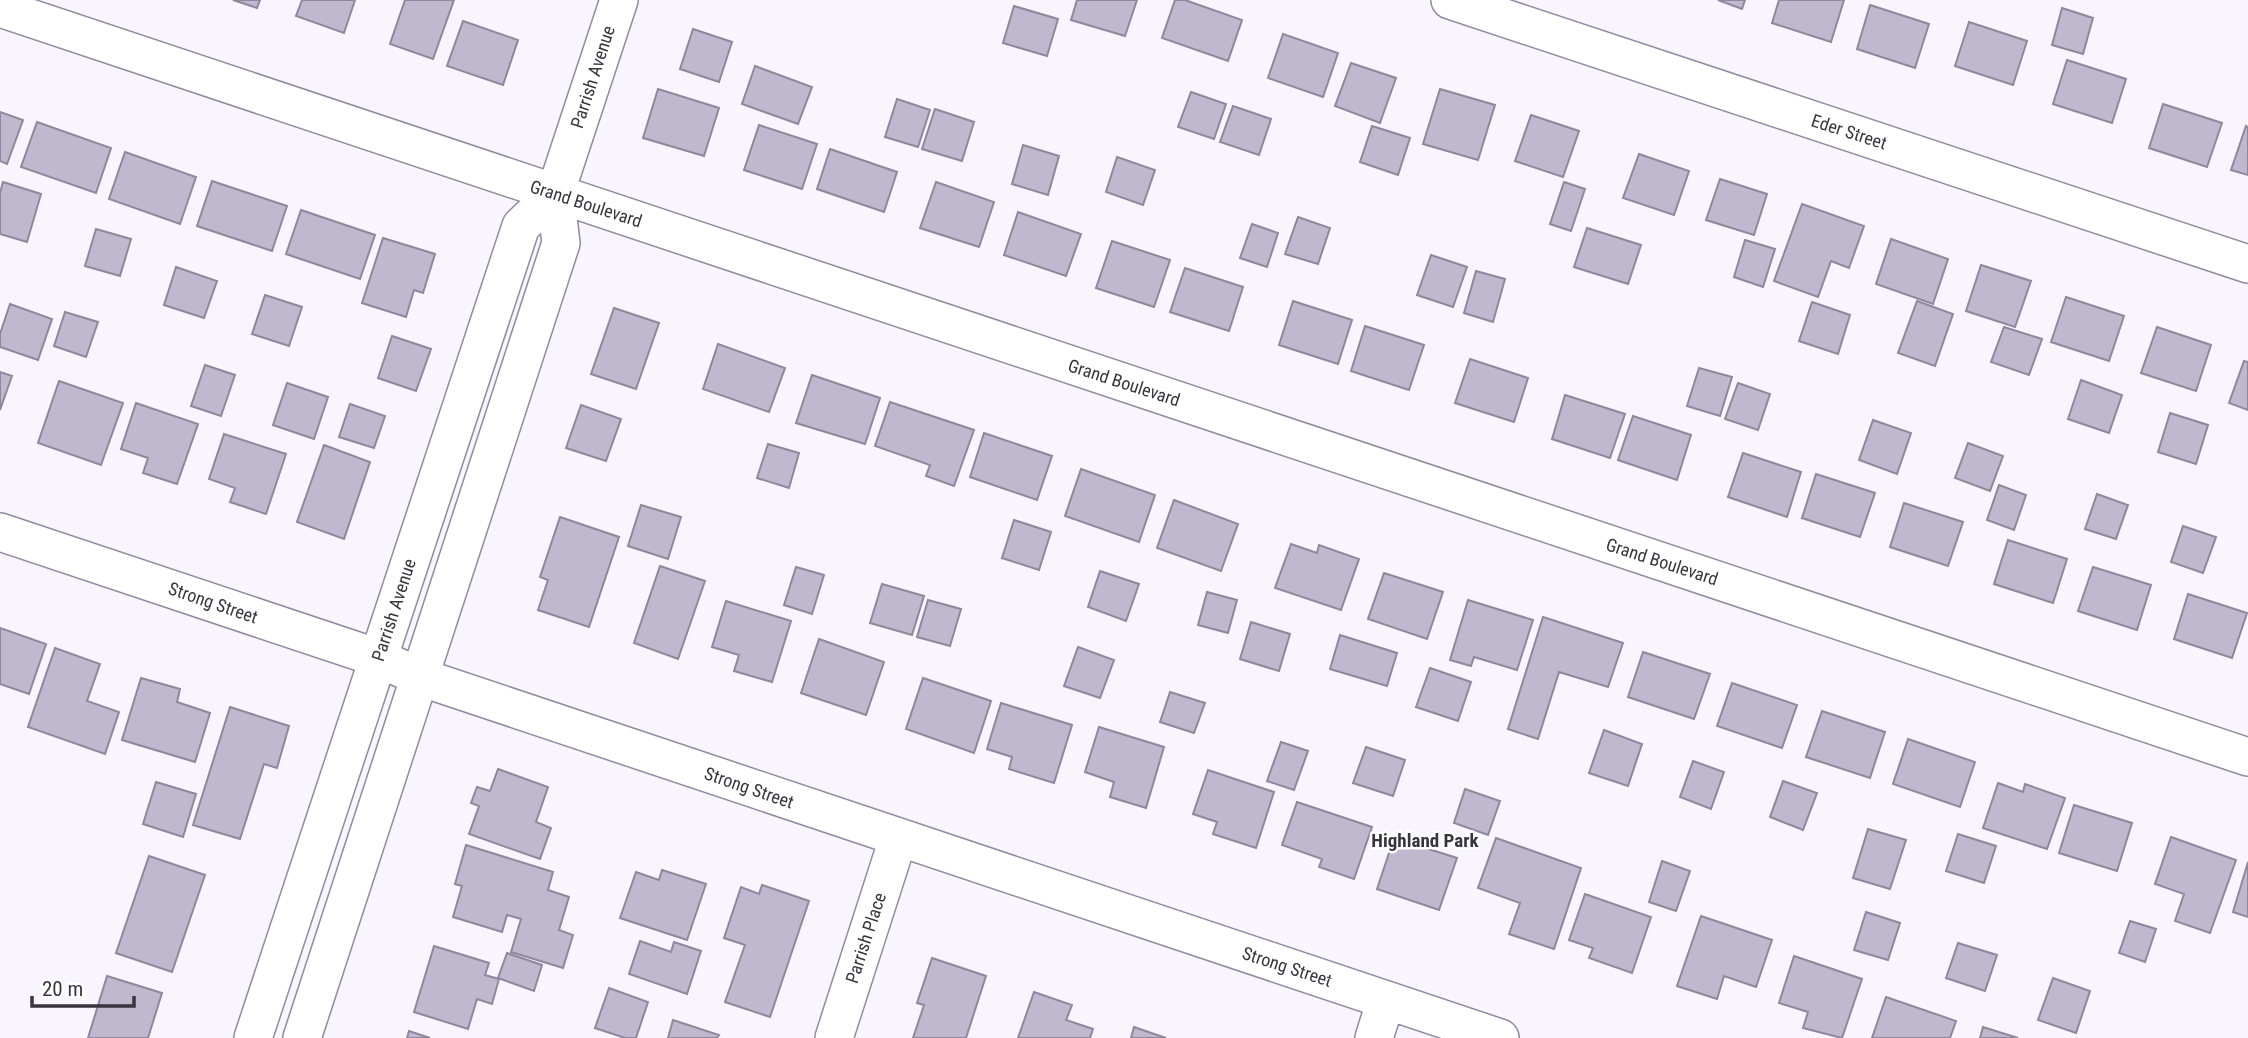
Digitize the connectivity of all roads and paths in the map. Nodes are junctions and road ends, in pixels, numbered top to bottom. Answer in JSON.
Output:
{"nodes":[{"id":1,"x":619,"y":0,"type":"edge"},
{"id":2,"x":1450,"y":0,"type":"edge"},
{"id":3,"x":0,"y":8,"type":"edge"},
{"id":4,"x":555,"y":194,"type":"junction"},
{"id":5,"x":2248,"y":264,"type":"edge"},
{"id":6,"x":0,"y":532,"type":"edge"},
{"id":7,"x":378,"y":658,"type":"junction"},
{"id":8,"x":419,"y":677,"type":"junction"},
{"id":9,"x":2248,"y":757,"type":"edge"},
{"id":10,"x":898,"y":839,"type":"junction"},
{"id":11,"x":1386,"y":1000,"type":"junction"},
{"id":12,"x":253,"y":1038,"type":"edge"},
{"id":13,"x":302,"y":1038,"type":"edge"},
{"id":14,"x":834,"y":1038,"type":"edge"},
{"id":15,"x":1374,"y":1038,"type":"edge"},
{"id":16,"x":1500,"y":1038,"type":"edge"}],
"edges":[{"from":1,"to":4,"type":"street","name":"Parrish Avenue"},
{"from":2,"to":5,"type":"street","name":"Eder Street"},
{"from":3,"to":4,"type":"street","name":"Grand Boulevard"},
{"from":4,"to":7,"type":"street","name":"Parrish Avenue"},
{"from":4,"to":8,"type":"street","name":"Parrish Avenue"},
{"from":4,"to":9,"type":"street","name":"Grand Boulevard"},
{"from":6,"to":7,"type":"street","name":"Strong Street"},
{"from":7,"to":8,"type":"street","name":"Strong Street"},
{"from":7,"to":12,"type":"street","name":"Parrish Avenue"},
{"from":8,"to":10,"type":"street","name":"Strong Street"},
{"from":8,"to":13,"type":"street","name":"Parrish Avenue"},
{"from":10,"to":11,"type":"street","name":"Strong Street"},
{"from":10,"to":14,"type":"street","name":"Parrish Place"},
{"from":11,"to":15,"type":"street"},
{"from":11,"to":16,"type":"street","name":"Strong Street"}]}
